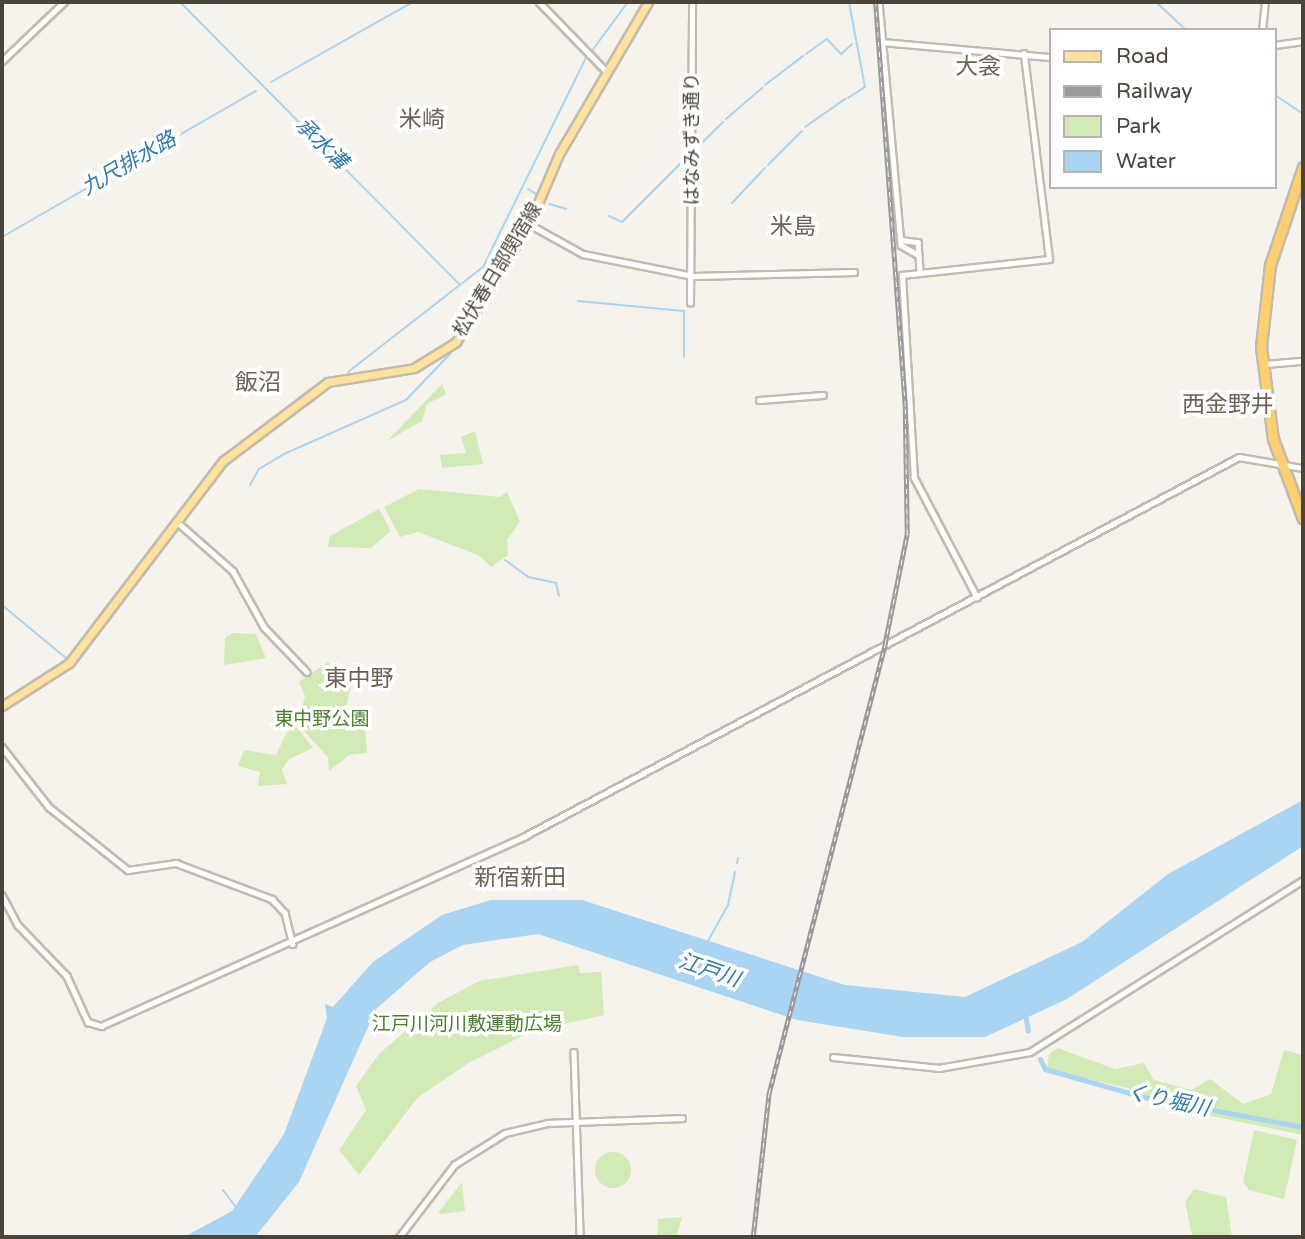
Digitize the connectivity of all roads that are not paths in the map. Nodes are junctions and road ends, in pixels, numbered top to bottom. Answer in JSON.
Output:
{"nodes":[{"id":1,"x":64,"y":2,"type":"edge"},
{"id":2,"x":539,"y":2,"type":"edge"},
{"id":3,"x":648,"y":2,"type":"edge"},
{"id":4,"x":692,"y":2,"type":"edge"},
{"id":5,"x":879,"y":2,"type":"edge"},
{"id":6,"x":1265,"y":2,"type":"edge"},
{"id":7,"x":1262,"y":28,"type":"edge"},
{"id":8,"x":1303,"y":41,"type":"edge"},
{"id":9,"x":881,"y":43,"type":"junction"},
{"id":10,"x":1277,"y":45,"type":"edge"},
{"id":11,"x":1024,"y":54,"type":"junction"},
{"id":12,"x":1050,"y":57,"type":"edge"},
{"id":13,"x":2,"y":61,"type":"edge"},
{"id":14,"x":609,"y":74,"type":"junction"},
{"id":15,"x":1303,"y":167,"type":"edge"},
{"id":16,"x":1303,"y":180,"type":"edge"},
{"id":17,"x":529,"y":224,"type":"junction"},
{"id":18,"x":910,"y":239,"type":"junction"},
{"id":19,"x":901,"y":240,"type":"junction"},
{"id":20,"x":909,"y":249,"type":"junction"},
{"id":21,"x":918,"y":255,"type":"junction"},
{"id":22,"x":920,"y":271,"type":"junction"},
{"id":23,"x":855,"y":272,"type":"dead end"},
{"id":24,"x":693,"y":276,"type":"junction"},
{"id":25,"x":690,"y":303,"type":"dead end"},
{"id":26,"x":1303,"y":361,"type":"edge"},
{"id":27,"x":1265,"y":364,"type":"junction"},
{"id":28,"x":823,"y":395,"type":"dead end"},
{"id":29,"x":759,"y":400,"type":"dead end"},
{"id":30,"x":1283,"y":463,"type":"junction"},
{"id":31,"x":1303,"y":468,"type":"edge"},
{"id":32,"x":1303,"y":509,"type":"edge"},
{"id":33,"x":1303,"y":519,"type":"edge"},
{"id":34,"x":178,"y":522,"type":"junction"},
{"id":35,"x":977,"y":598,"type":"junction"},
{"id":36,"x":307,"y":672,"type":"dead end"},
{"id":37,"x":2,"y":706,"type":"edge"},
{"id":38,"x":2,"y":747,"type":"edge"},
{"id":39,"x":1303,"y":880,"type":"edge"},
{"id":40,"x":2,"y":895,"type":"edge"},
{"id":41,"x":293,"y":944,"type":"junction"},
{"id":42,"x":574,"y":1052,"type":"dead end"},
{"id":43,"x":833,"y":1057,"type":"dead end"},
{"id":44,"x":682,"y":1118,"type":"dead end"},
{"id":45,"x":576,"y":1122,"type":"junction"},
{"id":46,"x":399,"y":1237,"type":"edge"},
{"id":47,"x":580,"y":1237,"type":"edge"}],
"edges":[{"from":1,"to":13,"type":"street"},
{"from":2,"to":14,"type":"street"},
{"from":3,"to":14,"type":"main road","name":"松伏春日部関宿線"},
{"from":4,"to":24,"type":"street","name":"はなみずき通り"},
{"from":5,"to":9,"type":"street"},
{"from":6,"to":7,"type":"street"},
{"from":8,"to":10,"type":"street"},
{"from":9,"to":11,"type":"street"},
{"from":9,"to":19,"type":"street"},
{"from":11,"to":12,"type":"street"},
{"from":11,"to":22,"type":"street"},
{"from":14,"to":17,"type":"main road","name":"松伏春日部関宿線"},
{"from":15,"to":30,"type":"highway"},
{"from":16,"to":27,"type":"highway"},
{"from":17,"to":24,"type":"street"},
{"from":17,"to":34,"type":"main road","name":"松伏春日部関宿線"},
{"from":18,"to":19,"type":"street"},
{"from":18,"to":20,"type":"street"},
{"from":18,"to":21,"type":"street"},
{"from":19,"to":20,"type":"street"},
{"from":20,"to":21,"type":"street"},
{"from":21,"to":22,"type":"street"},
{"from":22,"to":35,"type":"street"},
{"from":23,"to":24,"type":"street"},
{"from":24,"to":25,"type":"street","name":"はなみずき通り"},
{"from":26,"to":27,"type":"street"},
{"from":27,"to":30,"type":"highway"},
{"from":28,"to":29,"type":"street"},
{"from":30,"to":31,"type":"street"},
{"from":30,"to":32,"type":"highway"},
{"from":30,"to":33,"type":"highway"},
{"from":30,"to":35,"type":"street"},
{"from":34,"to":36,"type":"street"},
{"from":34,"to":37,"type":"main road","name":"松伏春日部関宿線"},
{"from":35,"to":41,"type":"street"},
{"from":38,"to":41,"type":"street"},
{"from":39,"to":43,"type":"street"},
{"from":40,"to":41,"type":"street"},
{"from":42,"to":45,"type":"street"},
{"from":44,"to":45,"type":"street"},
{"from":45,"to":46,"type":"street"},
{"from":45,"to":47,"type":"street"}]}
